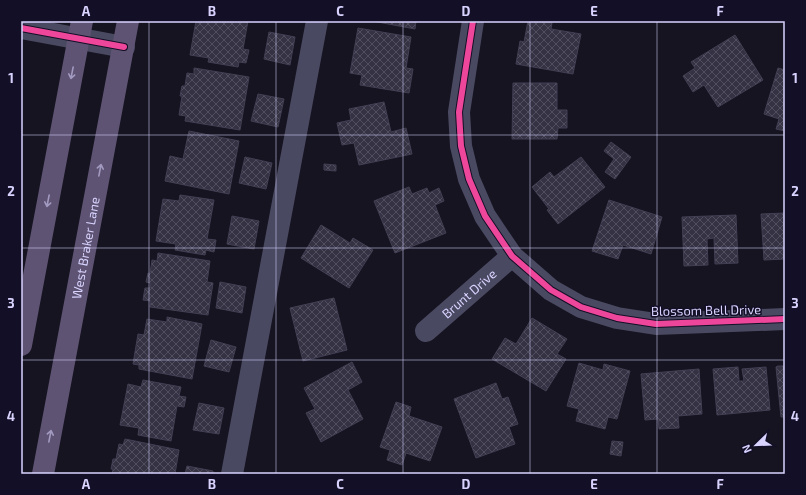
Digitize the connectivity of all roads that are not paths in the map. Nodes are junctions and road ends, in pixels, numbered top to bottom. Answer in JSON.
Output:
{"nodes":[{"id":1,"x":128,"y":21,"type":"edge"},
{"id":2,"x":317,"y":21,"type":"edge"},
{"id":3,"x":474,"y":21,"type":"edge"},
{"id":4,"x":21,"y":28,"type":"edge"},
{"id":5,"x":80,"y":30,"type":"edge"},
{"id":6,"x":124,"y":47,"type":"junction"},
{"id":7,"x":512,"y":256,"type":"junction"},
{"id":8,"x":785,"y":318,"type":"edge"},
{"id":9,"x":426,"y":331,"type":"dead end"},
{"id":10,"x":21,"y":345,"type":"edge"},
{"id":11,"x":43,"y":474,"type":"edge"},
{"id":12,"x":232,"y":474,"type":"edge"}],
"edges":[{"from":1,"to":6,"type":"main road","name":"West Braker Lane"},
{"from":2,"to":12,"type":"street"},
{"from":3,"to":7,"type":"street","name":"Blossom Bell Drive"},
{"from":4,"to":5,"type":"street"},
{"from":5,"to":6,"type":"street"},
{"from":5,"to":10,"type":"main road","one_way":true},
{"from":11,"to":6,"type":"main road","name":"West Braker Lane","one_way":true},
{"from":7,"to":8,"type":"street","name":"Blossom Bell Drive"},
{"from":7,"to":9,"type":"street","name":"Brunt Drive"}]}
